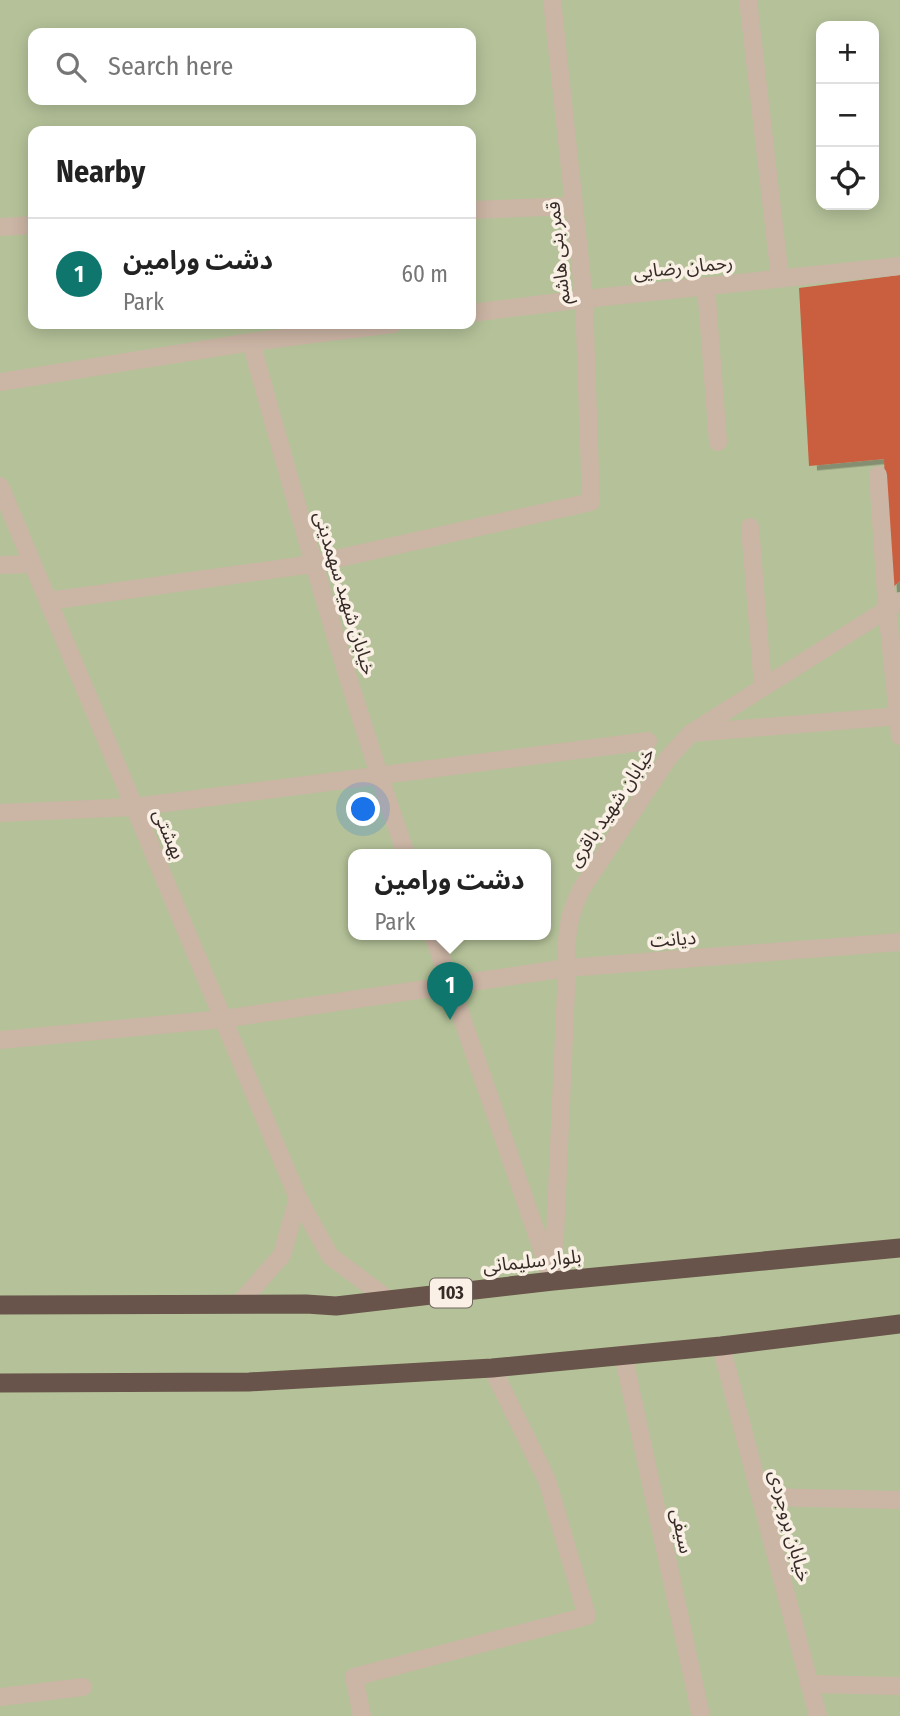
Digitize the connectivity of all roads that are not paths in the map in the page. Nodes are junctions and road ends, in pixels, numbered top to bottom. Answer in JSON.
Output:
{"nodes":[{"id":1,"x":552,"y":0,"type":"edge"},
{"id":2,"x":748,"y":0,"type":"edge"},
{"id":3,"x":574,"y":206,"type":"junction"},
{"id":4,"x":476,"y":210,"type":"edge"},
{"id":5,"x":28,"y":225,"type":"edge"},
{"id":6,"x":0,"y":226,"type":"edge"},
{"id":7,"x":900,"y":265,"type":"edge"},
{"id":8,"x":780,"y":278,"type":"junction"},
{"id":9,"x":706,"y":286,"type":"junction"},
{"id":10,"x":584,"y":299,"type":"junction"},
{"id":11,"x":476,"y":312,"type":"edge"},
{"id":12,"x":354,"y":329,"type":"edge"},
{"id":13,"x":251,"y":342,"type":"junction"},
{"id":14,"x":0,"y":382,"type":"edge"},
{"id":15,"x":718,"y":442,"type":"dead end"},
{"id":16,"x":878,"y":475,"type":"dead end"},
{"id":17,"x":0,"y":486,"type":"edge"},
{"id":18,"x":750,"y":527,"type":"dead end"},
{"id":19,"x":33,"y":564,"type":"junction"},
{"id":20,"x":313,"y":564,"type":"junction"},
{"id":21,"x":0,"y":565,"type":"edge"},
{"id":22,"x":48,"y":601,"type":"junction"},
{"id":23,"x":894,"y":605,"type":"edge"},
{"id":24,"x":763,"y":687,"type":"junction"},
{"id":25,"x":899,"y":716,"type":"edge"},
{"id":26,"x":691,"y":733,"type":"junction"},
{"id":27,"x":900,"y":736,"type":"edge"},
{"id":28,"x":648,"y":741,"type":"dead end"},
{"id":29,"x":379,"y":777,"type":"junction"},
{"id":30,"x":134,"y":807,"type":"junction"},
{"id":31,"x":0,"y":813,"type":"edge"},
{"id":32,"x":404,"y":849,"type":"edge"},
{"id":33,"x":435,"y":940,"type":"edge"},
{"id":34,"x":900,"y":942,"type":"edge"},
{"id":35,"x":567,"y":968,"type":"junction"},
{"id":36,"x":450,"y":985,"type":"junction"},
{"id":37,"x":223,"y":1019,"type":"junction"},
{"id":38,"x":0,"y":1040,"type":"edge"},
{"id":39,"x":298,"y":1198,"type":"junction"},
{"id":40,"x":900,"y":1248,"type":"edge"},
{"id":41,"x":553,"y":1281,"type":"junction"},
{"id":42,"x":389,"y":1300,"type":"junction"},
{"id":43,"x":239,"y":1304,"type":"junction"},
{"id":44,"x":0,"y":1305,"type":"edge"},
{"id":45,"x":900,"y":1324,"type":"edge"},
{"id":46,"x":721,"y":1346,"type":"junction"},
{"id":47,"x":623,"y":1354,"type":"junction"},
{"id":48,"x":492,"y":1368,"type":"junction"},
{"id":49,"x":0,"y":1383,"type":"edge"},
{"id":50,"x":760,"y":1497,"type":"junction"},
{"id":51,"x":900,"y":1500,"type":"edge"},
{"id":52,"x":809,"y":1684,"type":"junction"},
{"id":53,"x":900,"y":1686,"type":"edge"},
{"id":54,"x":83,"y":1687,"type":"dead end"},
{"id":55,"x":0,"y":1697,"type":"edge"},
{"id":56,"x":362,"y":1716,"type":"edge"},
{"id":57,"x":701,"y":1716,"type":"edge"},
{"id":58,"x":818,"y":1716,"type":"edge"}],
"edges":[{"from":1,"to":3,"type":"street","name":"قمر بنی هاشم"},
{"from":2,"to":8,"type":"street"},
{"from":3,"to":4,"type":"street"},
{"from":3,"to":10,"type":"street","name":"قمر بنی هاشم"},
{"from":5,"to":6,"type":"street"},
{"from":7,"to":8,"type":"street","name":"رحمان رضایی"},
{"from":8,"to":9,"type":"street","name":"رحمان رضایی"},
{"from":9,"to":10,"type":"street","name":"رحمان رضایی"},
{"from":9,"to":15,"type":"street"},
{"from":10,"to":11,"type":"street","name":"رحمان رضایی"},
{"from":10,"to":20,"type":"street","name":"قمر بنی هاشم"},
{"from":12,"to":13,"type":"street"},
{"from":13,"to":14,"type":"street"},
{"from":13,"to":20,"type":"street","name":"خیابان شهید سهمدینی"},
{"from":16,"to":23,"type":"street"},
{"from":17,"to":19,"type":"street","name":"بهشتی"},
{"from":18,"to":24,"type":"street"},
{"from":19,"to":21,"type":"street"},
{"from":19,"to":22,"type":"street","name":"بهشتی"},
{"from":20,"to":22,"type":"street"},
{"from":20,"to":29,"type":"street","name":"خیابان شهید سهمدینی"},
{"from":22,"to":30,"type":"street","name":"بهشتی"},
{"from":23,"to":24,"type":"street","name":"خیابان شهید باقری"},
{"from":23,"to":25,"type":"street"},
{"from":24,"to":26,"type":"street","name":"خیابان شهید باقری"},
{"from":25,"to":26,"type":"street"},
{"from":25,"to":27,"type":"street"},
{"from":26,"to":35,"type":"street","name":"خیابان شهید باقری"},
{"from":28,"to":29,"type":"street"},
{"from":29,"to":30,"type":"street"},
{"from":29,"to":32,"type":"street","name":"خیابان شهید سهمدینی"},
{"from":30,"to":31,"type":"street"},
{"from":30,"to":37,"type":"street","name":"بهشتی"},
{"from":33,"to":36,"type":"street"},
{"from":34,"to":35,"type":"street","name":"دیانت"},
{"from":35,"to":36,"type":"street","name":"دیانت"},
{"from":35,"to":41,"type":"street","name":"خیابان شهید باقری"},
{"from":36,"to":37,"type":"street","name":"دیانت"},
{"from":36,"to":41,"type":"street"},
{"from":37,"to":38,"type":"street","name":"دیانت"},
{"from":37,"to":39,"type":"street","name":"بهشتی"},
{"from":39,"to":42,"type":"street","name":"بهشتی"},
{"from":39,"to":43,"type":"street"},
{"from":40,"to":41,"type":"highway","name":"بلوار سلیمانی","number":"103"},
{"from":41,"to":42,"type":"highway","name":"بلوار سلیمانی","number":"103"},
{"from":42,"to":43,"type":"highway","name":"بلوار سلیمانی","number":"103"},
{"from":43,"to":44,"type":"highway","name":"بلوار سلیمانی","number":"103"},
{"from":45,"to":46,"type":"highway"},
{"from":46,"to":47,"type":"highway"},
{"from":46,"to":50,"type":"street","name":"خیابان بروجردی"},
{"from":47,"to":48,"type":"highway"},
{"from":47,"to":57,"type":"street","name":"سیفی"},
{"from":48,"to":49,"type":"highway"},
{"from":48,"to":56,"type":"street"},
{"from":50,"to":51,"type":"street"},
{"from":50,"to":52,"type":"street","name":"خیابان بروجردی"},
{"from":52,"to":53,"type":"street"},
{"from":52,"to":58,"type":"street","name":"خیابان بروجردی"},
{"from":54,"to":55,"type":"street"}]}
